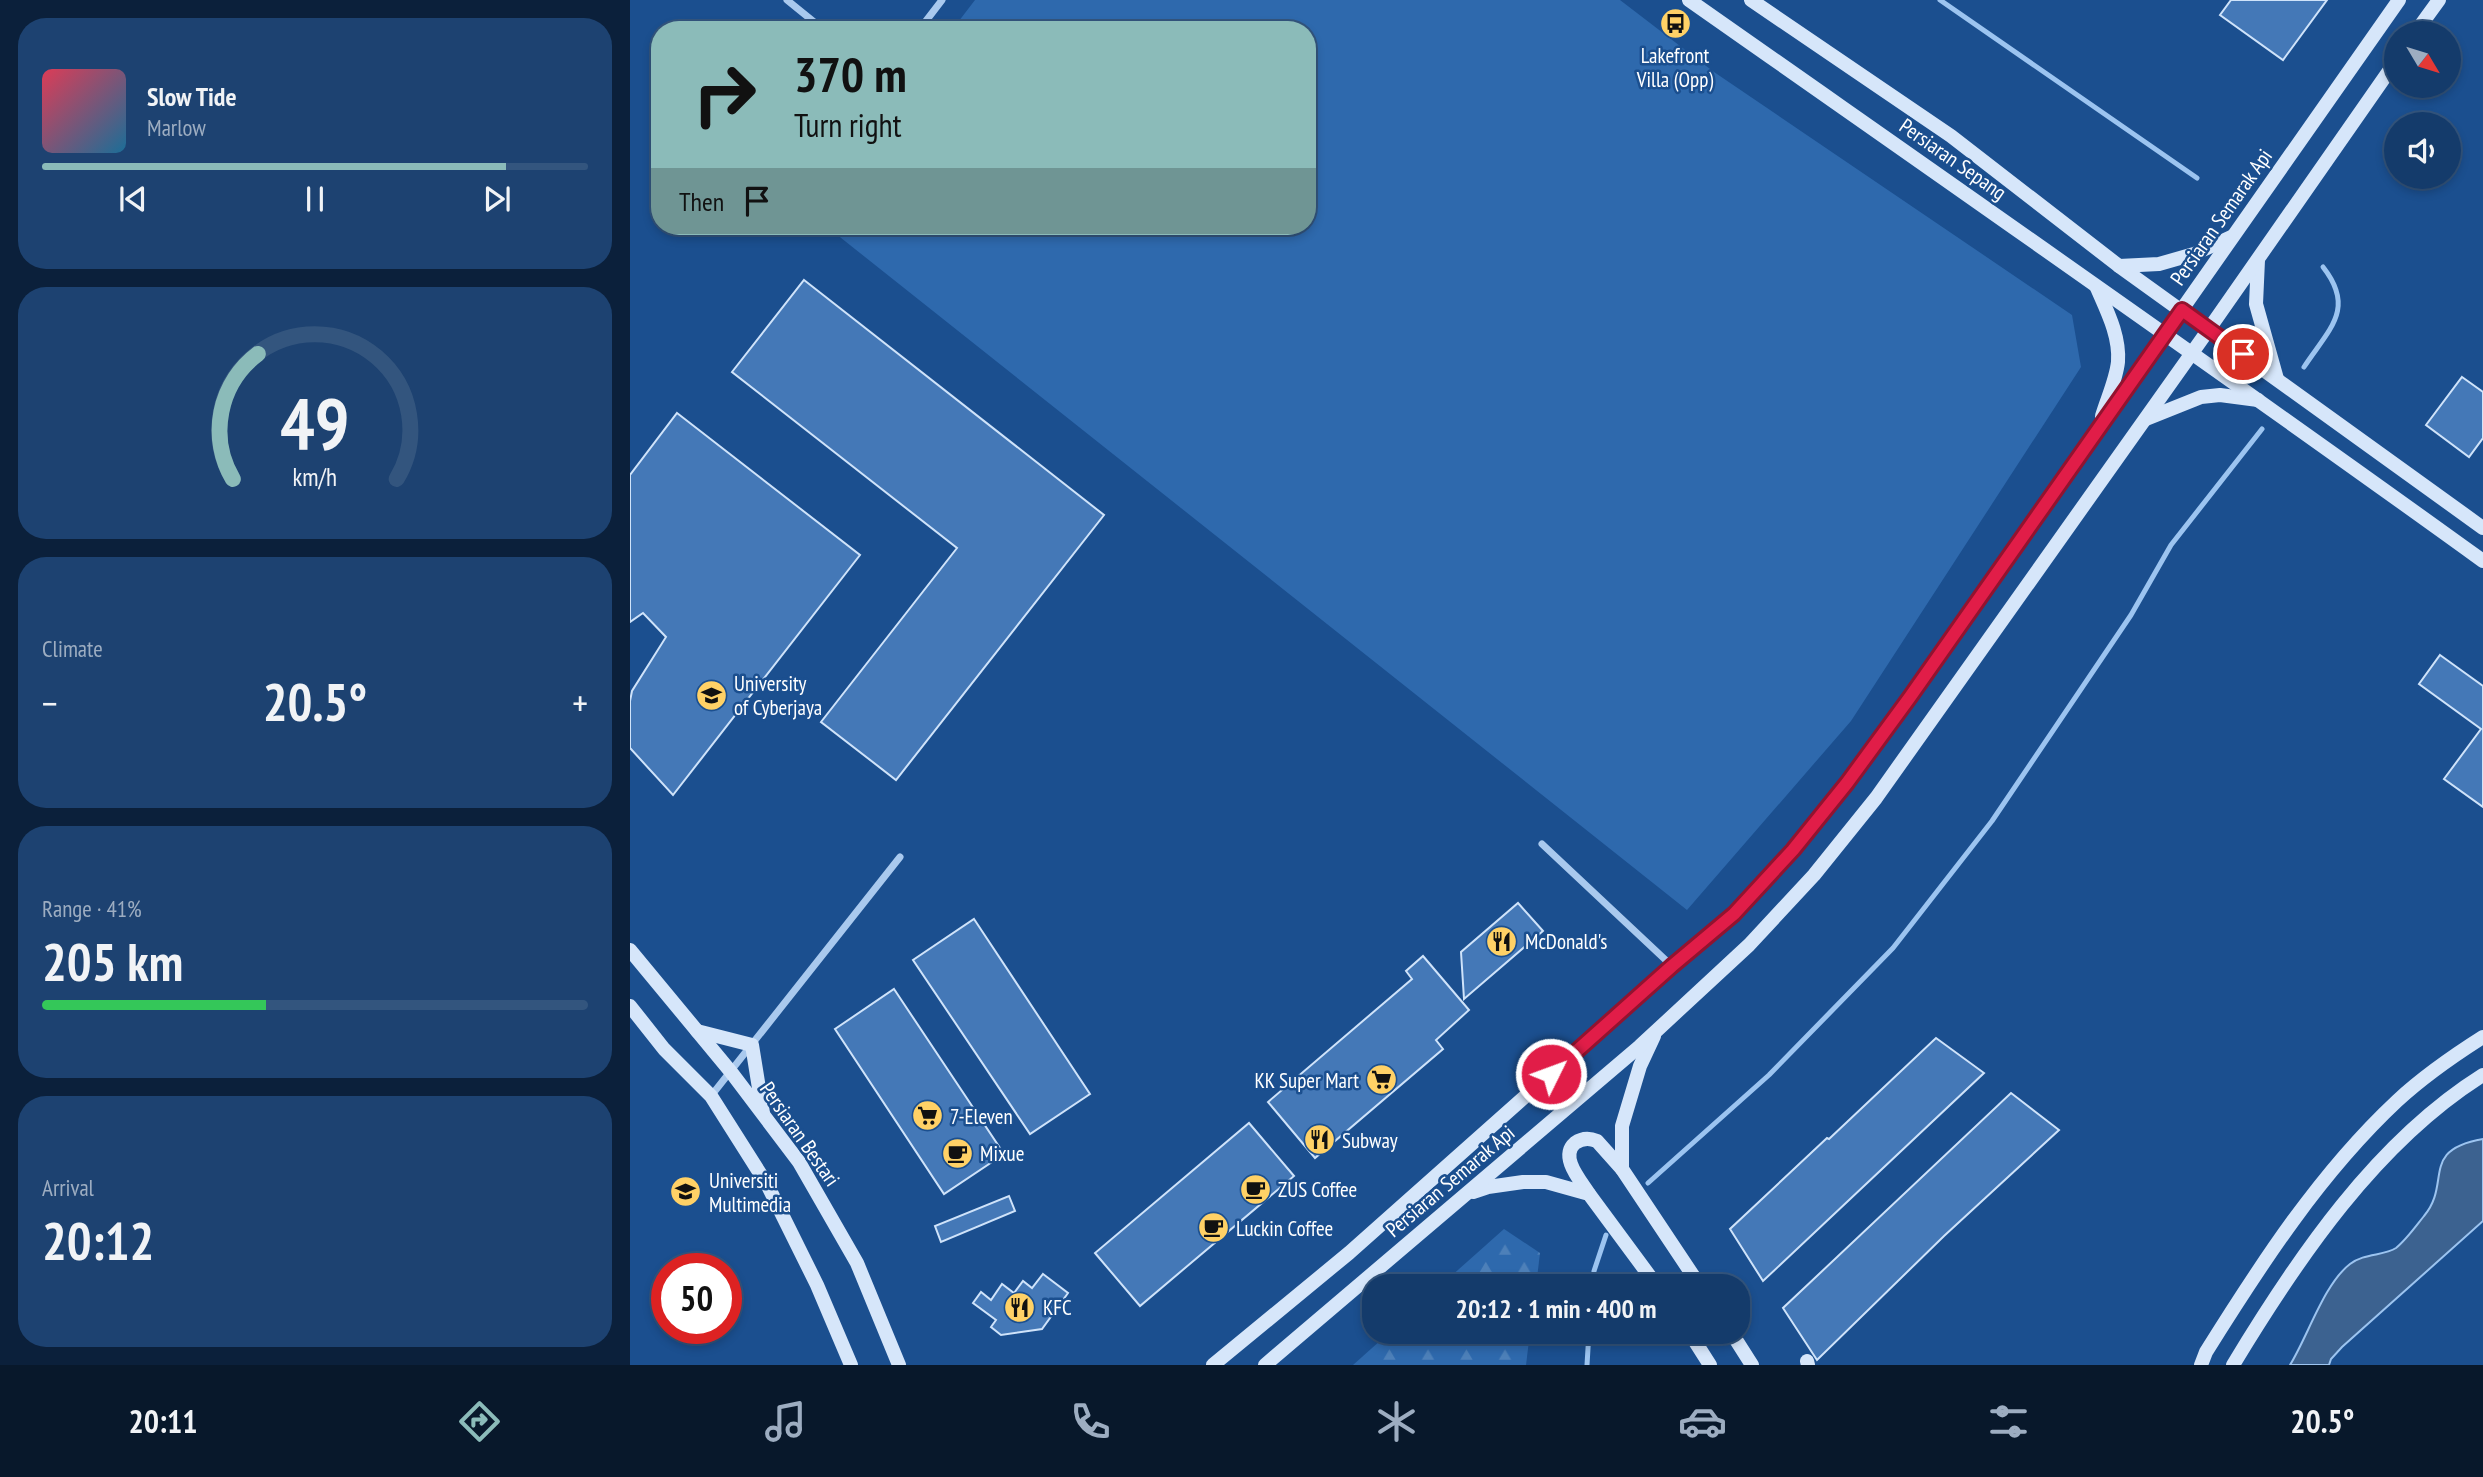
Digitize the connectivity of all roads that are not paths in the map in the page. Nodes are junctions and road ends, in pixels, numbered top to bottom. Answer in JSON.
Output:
{"nodes":[{"id":1,"x":786,"y":0,"type":"edge"},
{"id":2,"x":942,"y":0,"type":"edge"},
{"id":3,"x":1689,"y":0,"type":"edge"},
{"id":4,"x":1751,"y":0,"type":"edge"},
{"id":5,"x":2399,"y":0,"type":"edge"},
{"id":6,"x":2439,"y":0,"type":"edge"},
{"id":7,"x":813,"y":21,"type":"edge"},
{"id":8,"x":926,"y":21,"type":"edge"},
{"id":9,"x":2424,"y":21,"type":"edge"},
{"id":10,"x":2384,"y":78,"type":"edge"},
{"id":11,"x":2234,"y":236,"type":"junction"},
{"id":12,"x":2258,"y":259,"type":"junction"},
{"id":13,"x":2119,"y":266,"type":"junction"},
{"id":14,"x":2096,"y":287,"type":"junction"},
{"id":15,"x":2182,"y":310,"type":"junction"},
{"id":16,"x":2209,"y":330,"type":"junction"},
{"id":17,"x":2164,"y":335,"type":"junction"},
{"id":18,"x":2192,"y":354,"type":"junction"},
{"id":19,"x":2277,"y":379,"type":"junction"},
{"id":20,"x":2259,"y":400,"type":"junction"},
{"id":21,"x":2145,"y":419,"type":"junction"},
{"id":22,"x":2099,"y":427,"type":"junction"},
{"id":23,"x":2483,"y":528,"type":"edge"},
{"id":24,"x":2483,"y":561,"type":"edge"},
{"id":25,"x":1542,"y":844,"type":"dead end"},
{"id":26,"x":900,"y":857,"type":"dead end"},
{"id":27,"x":630,"y":950,"type":"edge"},
{"id":28,"x":1672,"y":966,"type":"junction"},
{"id":29,"x":630,"y":1006,"type":"edge"},
{"id":30,"x":1658,"y":1029,"type":"junction"},
{"id":31,"x":697,"y":1031,"type":"junction"},
{"id":32,"x":2483,"y":1037,"type":"edge"},
{"id":33,"x":752,"y":1045,"type":"junction"},
{"id":34,"x":664,"y":1049,"type":"junction"},
{"id":35,"x":731,"y":1072,"type":"junction"},
{"id":36,"x":2483,"y":1075,"type":"edge"},
{"id":37,"x":711,"y":1096,"type":"junction"},
{"id":38,"x":763,"y":1115,"type":"junction"},
{"id":39,"x":750,"y":1158,"type":"junction"},
{"id":40,"x":1622,"y":1169,"type":"junction"},
{"id":41,"x":1589,"y":1194,"type":"junction"},
{"id":42,"x":1466,"y":1195,"type":"junction"},
{"id":43,"x":1648,"y":1274,"type":"edge"},
{"id":44,"x":1692,"y":1274,"type":"edge"},
{"id":45,"x":1697,"y":1344,"type":"edge"},
{"id":46,"x":1739,"y":1344,"type":"edge"},
{"id":47,"x":851,"y":1365,"type":"edge"},
{"id":48,"x":899,"y":1365,"type":"edge"},
{"id":49,"x":1213,"y":1365,"type":"edge"},
{"id":50,"x":1265,"y":1365,"type":"edge"},
{"id":51,"x":1710,"y":1365,"type":"edge"},
{"id":52,"x":1752,"y":1365,"type":"edge"},
{"id":53,"x":2202,"y":1365,"type":"edge"},
{"id":54,"x":2233,"y":1365,"type":"edge"}],
"edges":[{"from":1,"to":7,"type":"street"},
{"from":2,"to":8,"type":"street"},
{"from":3,"to":14,"type":"main road","name":"Persiaran Sepang"},
{"from":4,"to":13,"type":"main road","name":"Persiaran Sepang"},
{"from":5,"to":11,"type":"main road","name":"Persiaran Semarak Api"},
{"from":6,"to":9,"type":"main road"},
{"from":10,"to":12,"type":"main road","name":"Persiaran Semarak Api"},
{"from":11,"to":13,"type":"main road"},
{"from":11,"to":15,"type":"main road","name":"Persiaran Semarak Api"},
{"from":12,"to":16,"type":"main road","name":"Persiaran Semarak Api"},
{"from":12,"to":19,"type":"main road"},
{"from":13,"to":15,"type":"main road","name":"Persiaran Sepang"},
{"from":14,"to":17,"type":"main road","name":"Persiaran Sepang"},
{"from":14,"to":22,"type":"main road"},
{"from":15,"to":16,"type":"main road","name":"Persiaran Sepang"},
{"from":15,"to":17,"type":"main road","name":"Persiaran Semarak Api"},
{"from":16,"to":18,"type":"main road","name":"Persiaran Semarak Api"},
{"from":16,"to":19,"type":"main road","name":"Persiaran Sepang"},
{"from":17,"to":18,"type":"main road","name":"Persiaran Sepang"},
{"from":17,"to":22,"type":"main road","name":"Persiaran Semarak Api"},
{"from":18,"to":20,"type":"main road","name":"Persiaran Sepang"},
{"from":18,"to":21,"type":"main road","name":"Persiaran Semarak Api"},
{"from":19,"to":23,"type":"main road","name":"Persiaran Sepang"},
{"from":20,"to":21,"type":"main road"},
{"from":20,"to":24,"type":"main road","name":"Persiaran Sepang"},
{"from":21,"to":30,"type":"main road","name":"Persiaran Semarak Api"},
{"from":22,"to":28,"type":"main road","name":"Persiaran Semarak Api"},
{"from":25,"to":28,"type":"street"},
{"from":26,"to":33,"type":"street"},
{"from":27,"to":31,"type":"main road","name":"Persiaran Bestari"},
{"from":28,"to":49,"type":"main road","name":"Persiaran Semarak Api"},
{"from":29,"to":34,"type":"main road"},
{"from":30,"to":40,"type":"main road"},
{"from":30,"to":42,"type":"main road","name":"Persiaran Semarak Api"},
{"from":31,"to":33,"type":"main road"},
{"from":31,"to":35,"type":"main road","name":"Persiaran Bestari"},
{"from":32,"to":53,"type":"main road"},
{"from":33,"to":35,"type":"street"},
{"from":33,"to":38,"type":"main road"},
{"from":34,"to":37,"type":"main road"},
{"from":34,"to":39,"type":"main road"},
{"from":35,"to":37,"type":"street"},
{"from":35,"to":38,"type":"main road","name":"Persiaran Bestari"},
{"from":36,"to":54,"type":"main road"},
{"from":37,"to":39,"type":"main road"},
{"from":38,"to":48,"type":"main road","name":"Persiaran Bestari"},
{"from":39,"to":47,"type":"main road"},
{"from":40,"to":41,"type":"main road"},
{"from":40,"to":44,"type":"main road"},
{"from":41,"to":42,"type":"main road"},
{"from":41,"to":43,"type":"main road"},
{"from":42,"to":50,"type":"main road","name":"Persiaran Semarak Api"},
{"from":45,"to":51,"type":"main road"},
{"from":46,"to":52,"type":"main road"}]}
